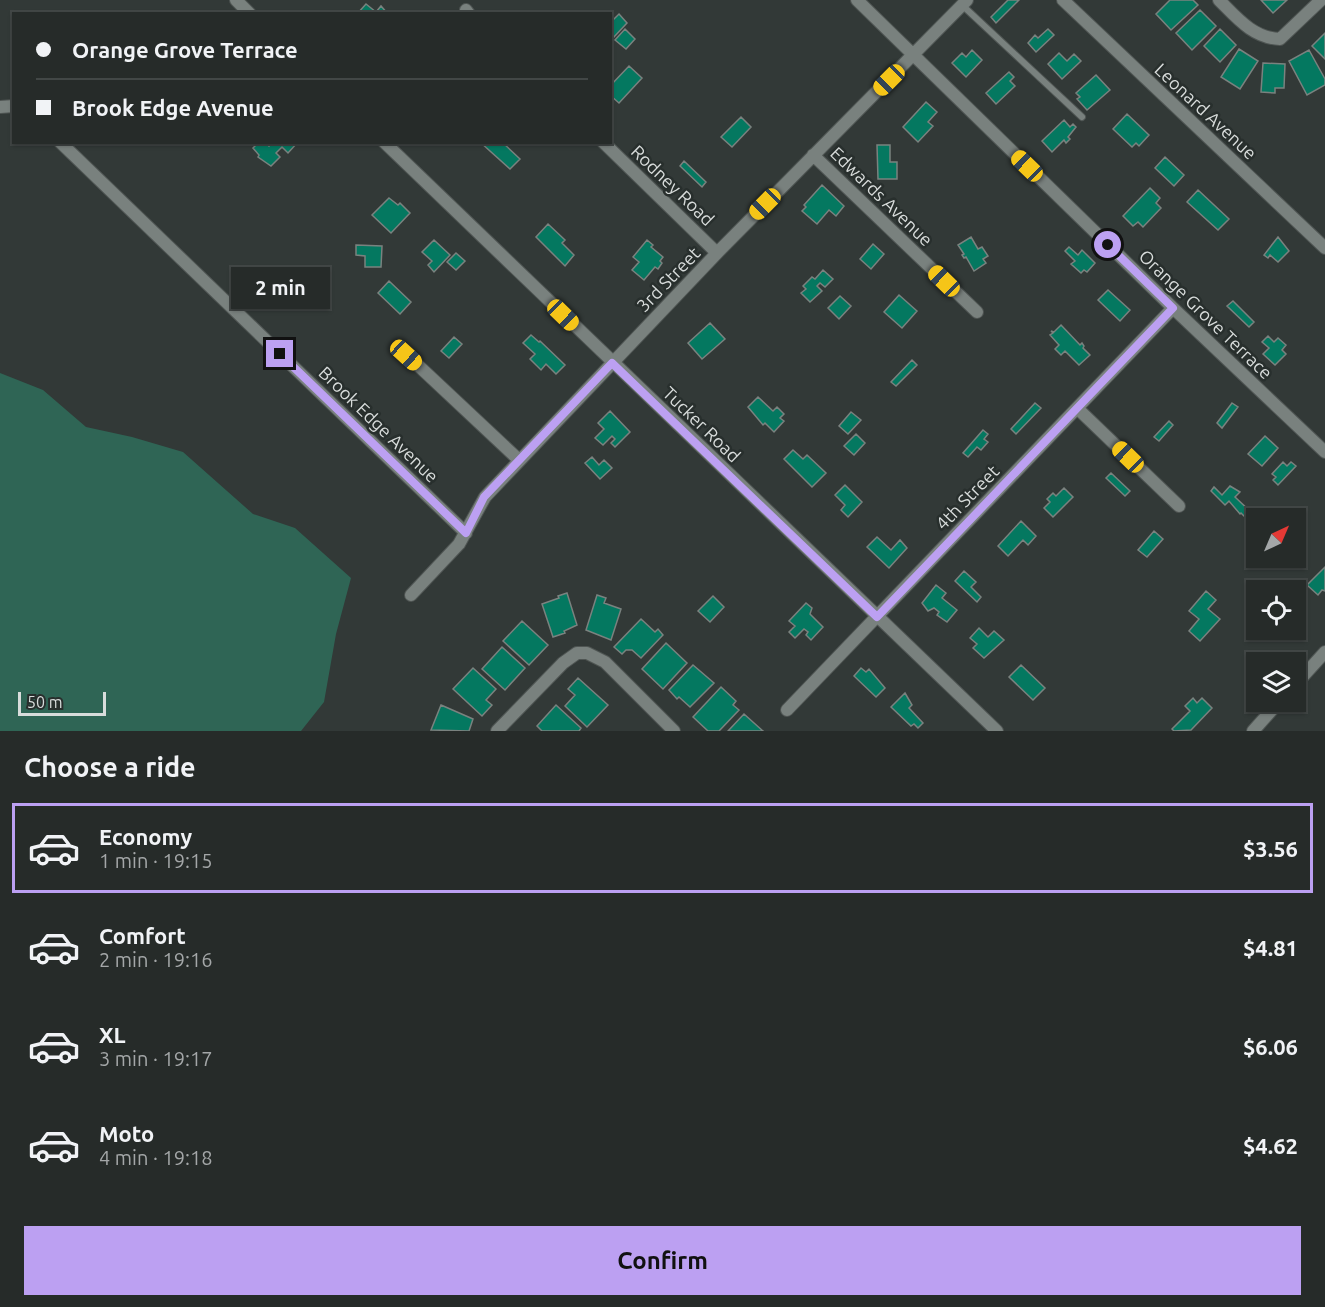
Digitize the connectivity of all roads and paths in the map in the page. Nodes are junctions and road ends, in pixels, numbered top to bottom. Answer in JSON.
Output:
{"nodes":[{"id":1,"x":236,"y":0,"type":"edge"},
{"id":2,"x":857,"y":0,"type":"edge"},
{"id":3,"x":1063,"y":0,"type":"edge"},
{"id":4,"x":1219,"y":0,"type":"edge"},
{"id":5,"x":1321,"y":0,"type":"edge"},
{"id":6,"x":965,"y":3,"type":"edge"},
{"id":7,"x":248,"y":12,"type":"edge"},
{"id":8,"x":914,"y":55,"type":"junction"},
{"id":9,"x":1082,"y":117,"type":"dead end"},
{"id":10,"x":62,"y":144,"type":"edge"},
{"id":11,"x":386,"y":144,"type":"edge"},
{"id":12,"x":605,"y":144,"type":"edge"},
{"id":13,"x":813,"y":155,"type":"junction"},
{"id":14,"x":1325,"y":248,"type":"edge"},
{"id":15,"x":717,"y":252,"type":"junction"},
{"id":16,"x":1173,"y":308,"type":"junction"},
{"id":17,"x":977,"y":312,"type":"dead end"},
{"id":18,"x":406,"y":355,"type":"dead end"},
{"id":19,"x":612,"y":363,"type":"junction"},
{"id":20,"x":1077,"y":408,"type":"junction"},
{"id":21,"x":1325,"y":452,"type":"edge"},
{"id":22,"x":519,"y":460,"type":"junction"},
{"id":23,"x":1179,"y":506,"type":"dead end"},
{"id":24,"x":466,"y":533,"type":"junction"},
{"id":25,"x":411,"y":595,"type":"dead end"},
{"id":26,"x":877,"y":617,"type":"junction"},
{"id":27,"x":1325,"y":652,"type":"edge"},
{"id":28,"x":1306,"y":673,"type":"edge"},
{"id":29,"x":788,"y":710,"type":"dead end"},
{"id":30,"x":1270,"y":712,"type":"edge"},
{"id":31,"x":497,"y":731,"type":"edge"},
{"id":32,"x":674,"y":731,"type":"edge"},
{"id":33,"x":997,"y":731,"type":"edge"},
{"id":34,"x":1253,"y":731,"type":"edge"}],
"edges":[{"from":1,"to":7,"type":"street"},
{"from":2,"to":8,"type":"street","name":"Orange Grove Terrace"},
{"from":3,"to":14,"type":"street","name":"Leonard Avenue"},
{"from":4,"to":5,"type":"street"},
{"from":6,"to":8,"type":"street","name":"3rd Street"},
{"from":6,"to":9,"type":"lane"},
{"from":8,"to":13,"type":"street","name":"3rd Street"},
{"from":8,"to":16,"type":"street","name":"Orange Grove Terrace"},
{"from":10,"to":24,"type":"street","name":"Brook Edge Avenue"},
{"from":11,"to":19,"type":"street","name":"Tucker Road"},
{"from":12,"to":15,"type":"street","name":"Rodney Road"},
{"from":13,"to":15,"type":"street","name":"3rd Street"},
{"from":13,"to":17,"type":"street","name":"Edwards Avenue"},
{"from":15,"to":19,"type":"street","name":"3rd Street"},
{"from":16,"to":20,"type":"street","name":"4th Street"},
{"from":16,"to":21,"type":"street","name":"Orange Grove Terrace"},
{"from":18,"to":22,"type":"street"},
{"from":19,"to":22,"type":"street","name":"3rd Street"},
{"from":19,"to":26,"type":"street","name":"Tucker Road"},
{"from":20,"to":23,"type":"street"},
{"from":20,"to":26,"type":"street","name":"4th Street"},
{"from":22,"to":24,"type":"street","name":"3rd Street"},
{"from":24,"to":25,"type":"street","name":"3rd Street"},
{"from":26,"to":29,"type":"street","name":"4th Street"},
{"from":26,"to":33,"type":"street","name":"Tucker Road"},
{"from":27,"to":28,"type":"street"},
{"from":30,"to":34,"type":"street"},
{"from":31,"to":32,"type":"street"}]}
